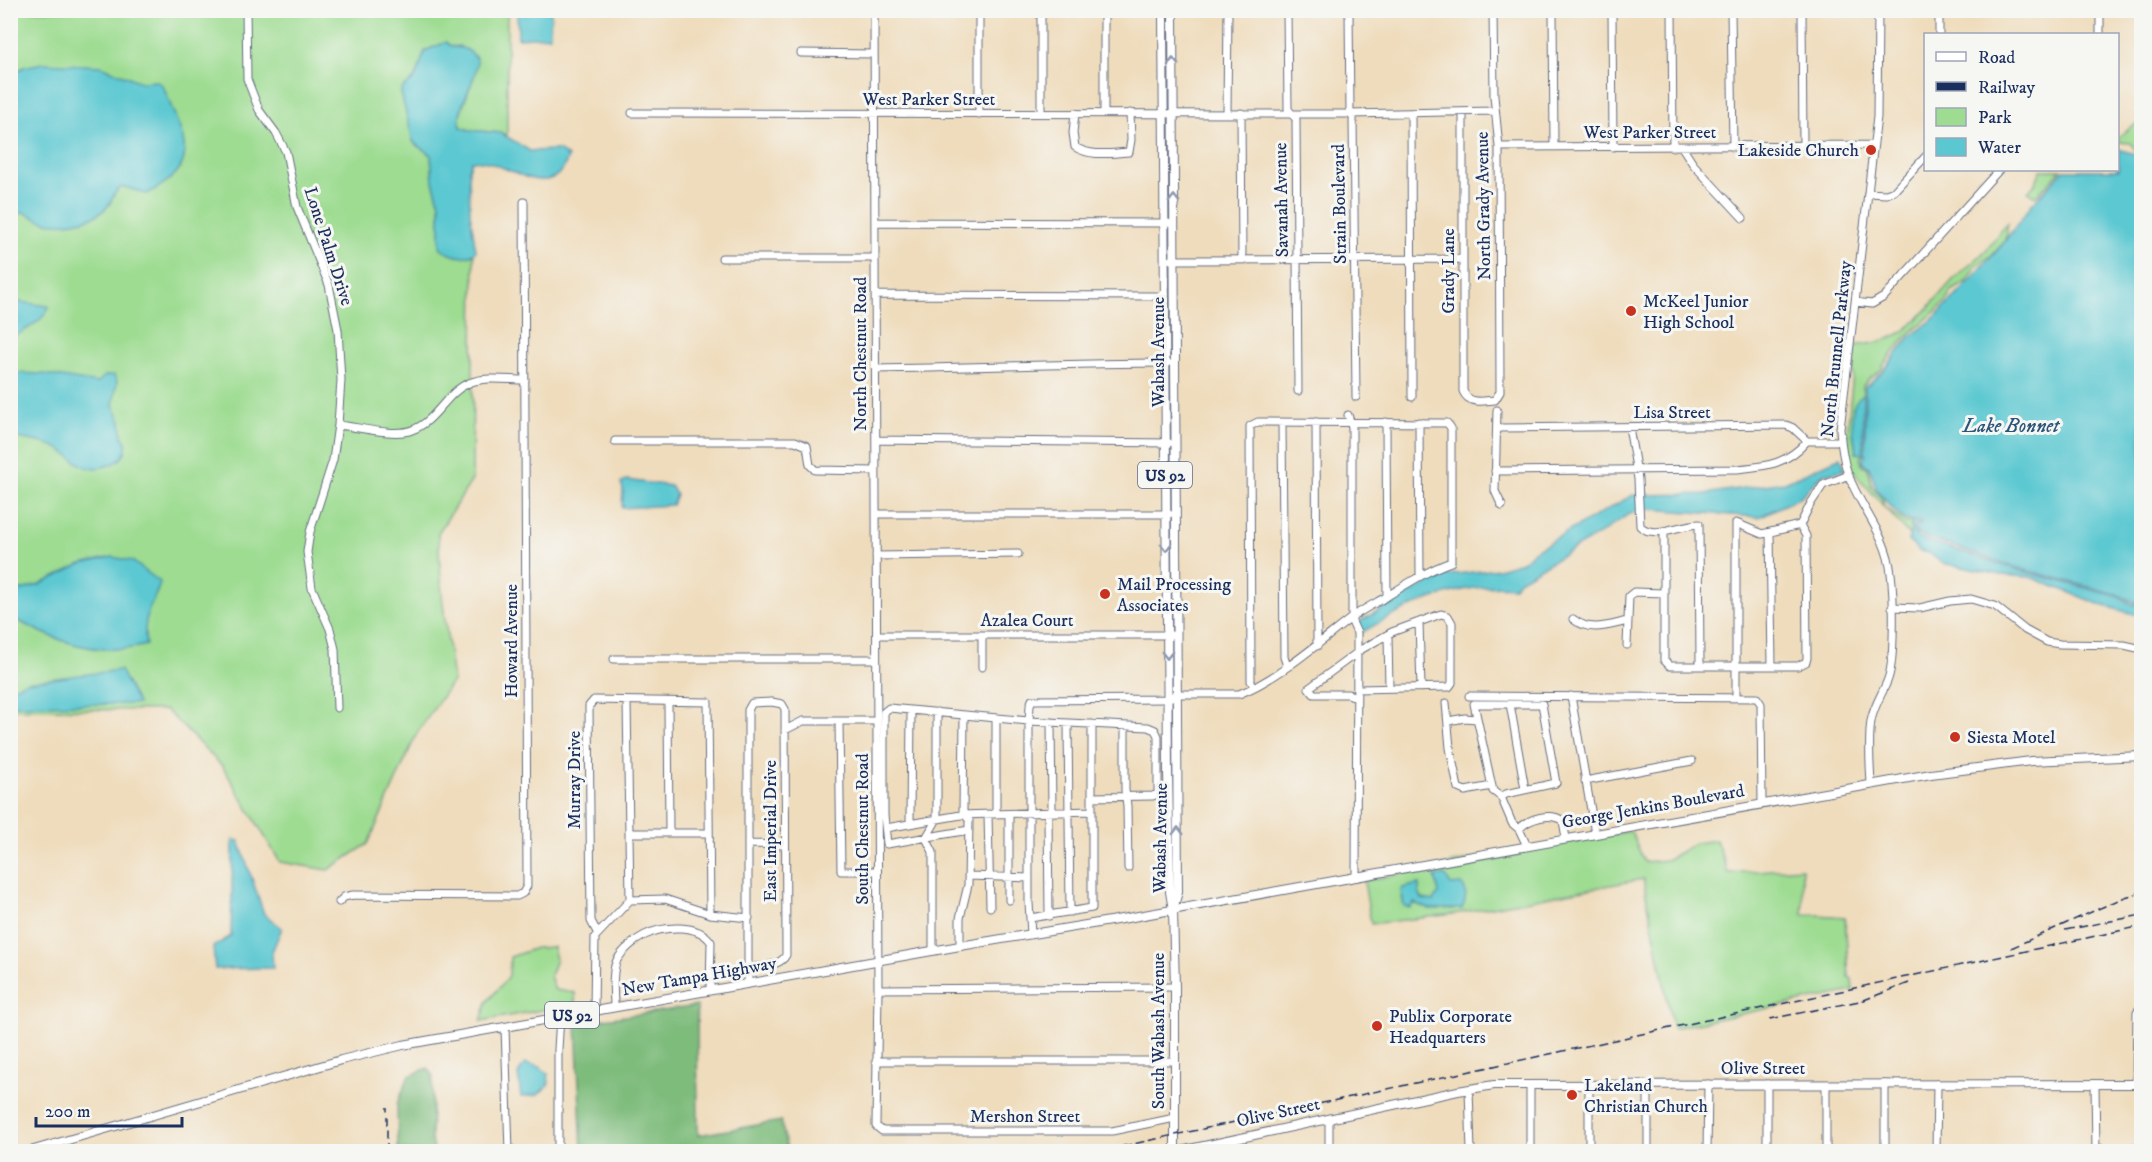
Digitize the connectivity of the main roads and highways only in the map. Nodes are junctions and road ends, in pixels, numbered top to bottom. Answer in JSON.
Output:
{"nodes":[{"id":1,"x":1163,"y":10,"type":"edge"},
{"id":2,"x":1173,"y":10,"type":"edge"},
{"id":3,"x":1168,"y":113,"type":"junction"},
{"id":4,"x":1169,"y":260,"type":"junction"},
{"id":5,"x":1170,"y":363,"type":"junction"},
{"id":6,"x":1172,"y":635,"type":"junction"},
{"id":7,"x":2142,"y":756,"type":"edge"},
{"id":8,"x":1167,"y":770,"type":"junction"},
{"id":9,"x":1177,"y":770,"type":"junction"},
{"id":10,"x":1173,"y":910,"type":"junction"},
{"id":11,"x":2139,"y":1084,"type":"edge"},
{"id":12,"x":27,"y":1152,"type":"edge"},
{"id":13,"x":1175,"y":1152,"type":"edge"}],
"edges":[{"from":1,"to":3,"type":"main road","name":"Wabash Avenue","number":"US 92"},
{"from":3,"to":2,"type":"main road","name":"Wabash Avenue","number":"US 92","one_way":true},
{"from":3,"to":4,"type":"main road","name":"Wabash Avenue","number":"US 92"},
{"from":4,"to":5,"type":"main road","name":"Wabash Avenue","number":"US 92"},
{"from":4,"to":5,"type":"main road","name":"Wabash Avenue","number":"US 92"},
{"from":5,"to":6,"type":"main road","name":"Wabash Avenue","number":"US 92"},
{"from":6,"to":8,"type":"main road","name":"Wabash Avenue","number":"US 92","one_way":true},
{"from":6,"to":9,"type":"main road","name":"Wabash Avenue","number":"US 92"},
{"from":7,"to":10,"type":"main road","name":"George Jenkins Boulevard"},
{"from":8,"to":9,"type":"main road"},
{"from":8,"to":10,"type":"main road","name":"Wabash Avenue","number":"US 92"},
{"from":10,"to":9,"type":"main road","name":"Wabash Avenue","number":"US 92","one_way":true},
{"from":10,"to":12,"type":"main road","name":"New Tampa Highway","number":"US 92"},
{"from":10,"to":13,"type":"main road","name":"South Wabash Avenue"},
{"from":11,"to":13,"type":"main road","name":"Olive Street"}]}
